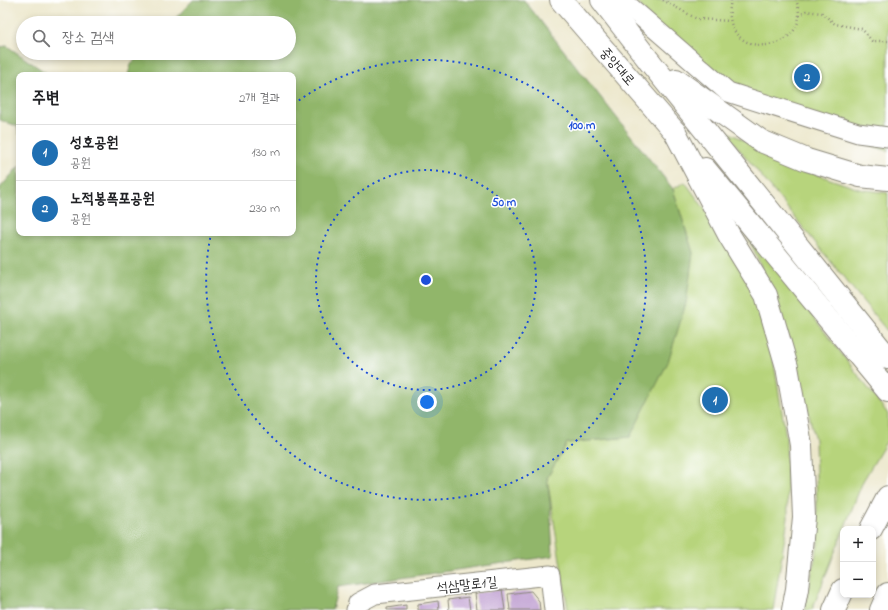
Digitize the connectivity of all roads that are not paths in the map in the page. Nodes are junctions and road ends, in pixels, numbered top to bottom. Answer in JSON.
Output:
{"nodes":[{"id":1,"x":561,"y":0,"type":"edge"},
{"id":2,"x":602,"y":0,"type":"edge"},
{"id":3,"x":622,"y":0,"type":"edge"},
{"id":4,"x":650,"y":62,"type":"junction"},
{"id":5,"x":674,"y":132,"type":"junction"},
{"id":6,"x":888,"y":137,"type":"edge"},
{"id":7,"x":888,"y":179,"type":"edge"},
{"id":8,"x":888,"y":358,"type":"edge"},
{"id":9,"x":888,"y":391,"type":"edge"},
{"id":10,"x":888,"y":497,"type":"edge"},
{"id":11,"x":873,"y":526,"type":"edge"},
{"id":12,"x":888,"y":594,"type":"edge"},
{"id":13,"x":840,"y":597,"type":"edge"},
{"id":14,"x":356,"y":610,"type":"edge"},
{"id":15,"x":554,"y":610,"type":"edge"},
{"id":16,"x":793,"y":610,"type":"edge"},
{"id":17,"x":834,"y":610,"type":"edge"},
{"id":18,"x":881,"y":610,"type":"edge"}],
"edges":[{"from":1,"to":5,"type":"main road","name":"중앙대로"},
{"from":2,"to":4,"type":"main road","name":"중앙대로"},
{"from":3,"to":6,"type":"street"},
{"from":4,"to":7,"type":"main road"},
{"from":4,"to":8,"type":"main road","name":"중앙대로"},
{"from":5,"to":9,"type":"main road"},
{"from":5,"to":16,"type":"main road"},
{"from":10,"to":11,"type":"main road"},
{"from":12,"to":18,"type":"main road"},
{"from":13,"to":17,"type":"main road"},
{"from":14,"to":15,"type":"street","name":"석삼말로1길"}]}
